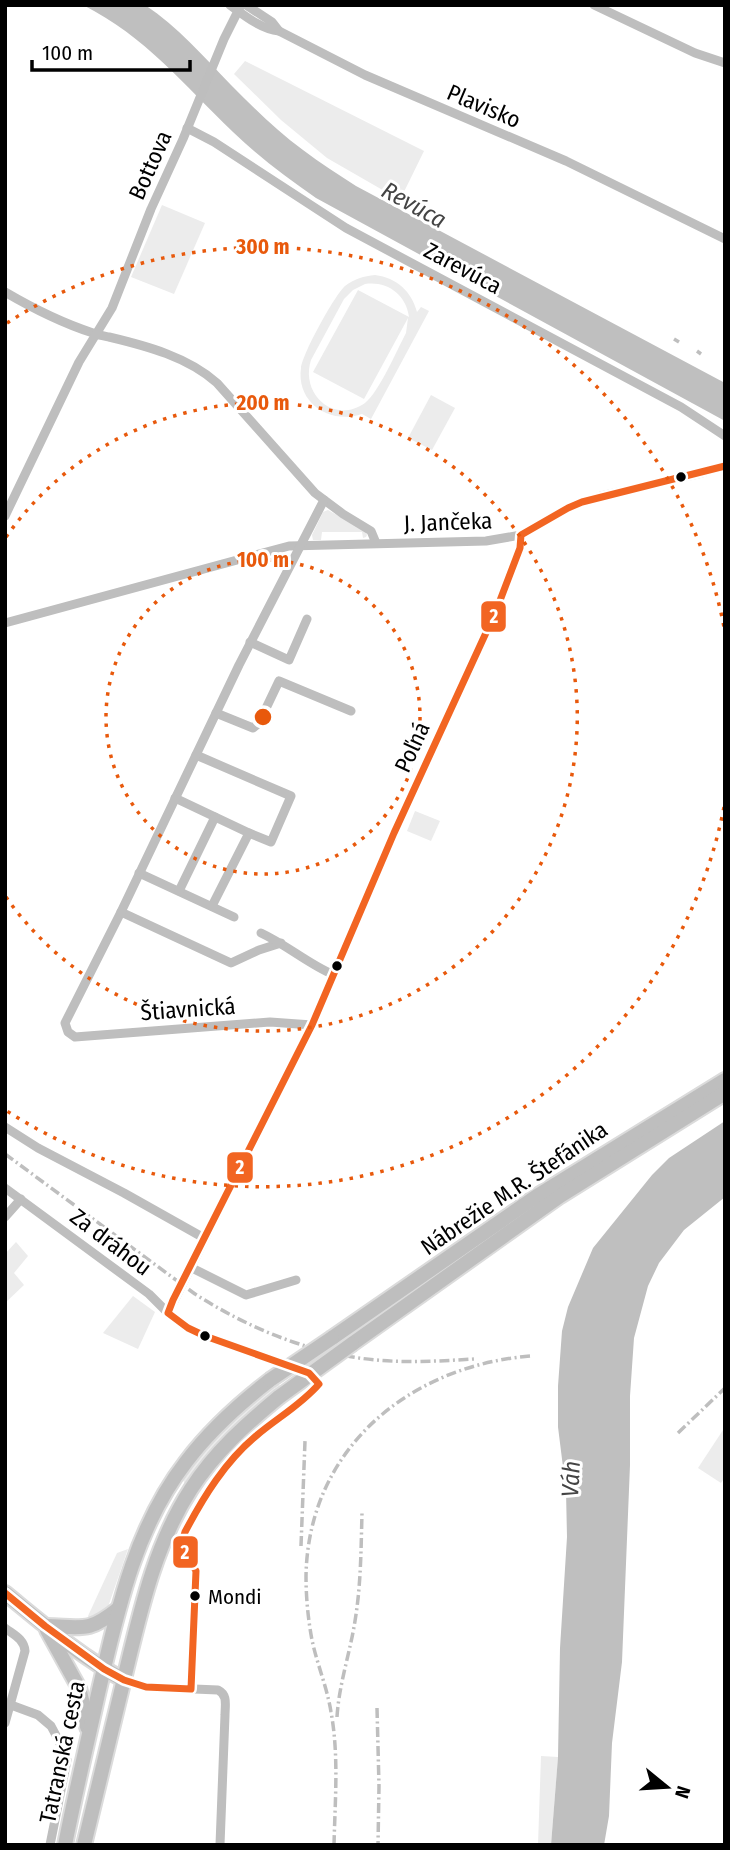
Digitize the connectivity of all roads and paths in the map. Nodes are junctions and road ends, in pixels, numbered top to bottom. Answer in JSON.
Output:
{"nodes":[{"id":1,"x":594,"y":5,"type":"edge"},
{"id":2,"x":239,"y":7,"type":"edge"},
{"id":3,"x":725,"y":63,"type":"edge"},
{"id":4,"x":187,"y":128,"type":"junction"},
{"id":5,"x":725,"y":239,"type":"edge"},
{"id":6,"x":5,"y":292,"type":"edge"},
{"id":7,"x":96,"y":334,"type":"junction"},
{"id":8,"x":725,"y":436,"type":"edge"},
{"id":9,"x":725,"y":466,"type":"edge"},
{"id":10,"x":324,"y":500,"type":"junction"},
{"id":11,"x":5,"y":516,"type":"edge"},
{"id":12,"x":521,"y":535,"type":"junction"},
{"id":13,"x":376,"y":544,"type":"junction"},
{"id":14,"x":300,"y":546,"type":"junction"},
{"id":15,"x":307,"y":619,"type":"dead end"},
{"id":16,"x":5,"y":623,"type":"edge"},
{"id":17,"x":250,"y":642,"type":"junction"},
{"id":18,"x":351,"y":711,"type":"dead end"},
{"id":19,"x":216,"y":713,"type":"junction"},
{"id":20,"x":195,"y":755,"type":"junction"},
{"id":21,"x":175,"y":798,"type":"junction"},
{"id":22,"x":215,"y":817,"type":"junction"},
{"id":23,"x":249,"y":833,"type":"junction"},
{"id":24,"x":139,"y":873,"type":"junction"},
{"id":25,"x":178,"y":891,"type":"junction"},
{"id":26,"x":212,"y":906,"type":"junction"},
{"id":27,"x":121,"y":912,"type":"junction"},
{"id":28,"x":234,"y":917,"type":"dead end"},
{"id":29,"x":261,"y":933,"type":"dead end"},
{"id":30,"x":281,"y":943,"type":"junction"},
{"id":31,"x":334,"y":975,"type":"junction"},
{"id":32,"x":312,"y":1025,"type":"junction"},
{"id":33,"x":725,"y":1080,"type":"edge"},
{"id":34,"x":725,"y":1093,"type":"edge"},
{"id":35,"x":5,"y":1127,"type":"edge"},
{"id":36,"x":5,"y":1188,"type":"edge"},
{"id":37,"x":21,"y":1199,"type":"junction"},
{"id":38,"x":5,"y":1217,"type":"edge"},
{"id":39,"x":204,"y":1238,"type":"junction"},
{"id":40,"x":190,"y":1267,"type":"junction"},
{"id":41,"x":296,"y":1280,"type":"dead end"},
{"id":42,"x":168,"y":1313,"type":"junction"},
{"id":43,"x":270,"y":1380,"type":"joint"},
{"id":44,"x":279,"y":1396,"type":"joint"},
{"id":45,"x":5,"y":1593,"type":"edge"},
{"id":46,"x":118,"y":1609,"type":"junction"},
{"id":47,"x":45,"y":1626,"type":"junction"},
{"id":48,"x":5,"y":1628,"type":"edge"},
{"id":49,"x":104,"y":1669,"type":"junction"},
{"id":50,"x":124,"y":1680,"type":"junction"},
{"id":51,"x":191,"y":1689,"type":"junction"},
{"id":52,"x":10,"y":1705,"type":"junction"},
{"id":53,"x":5,"y":1723,"type":"edge"},
{"id":54,"x":88,"y":1737,"type":"junction"},
{"id":55,"x":50,"y":1845,"type":"edge"},
{"id":56,"x":65,"y":1845,"type":"edge"},
{"id":57,"x":84,"y":1845,"type":"edge"},
{"id":58,"x":220,"y":1845,"type":"edge"}],
"edges":[{"from":1,"to":3,"type":"street"},
{"from":2,"to":4,"type":"street","name":"Bottova"},
{"from":2,"to":5,"type":"street","name":"Plavisko"},
{"from":4,"to":7,"type":"street","name":"Bottova"},
{"from":4,"to":8,"type":"street","name":"Zarevúca"},
{"from":6,"to":7,"type":"street"},
{"from":7,"to":10,"type":"street"},
{"from":7,"to":11,"type":"street","name":"Bottova"},
{"from":9,"to":12,"type":"street"},
{"from":10,"to":13,"type":"street"},
{"from":10,"to":14,"type":"street"},
{"from":12,"to":13,"type":"street","name":"J. Jančeka"},
{"from":12,"to":31,"type":"street","name":"Poľná"},
{"from":13,"to":14,"type":"street","name":"J. Jančeka"},
{"from":14,"to":16,"type":"street","name":"J. Jančeka"},
{"from":14,"to":17,"type":"street"},
{"from":15,"to":17,"type":"street"},
{"from":17,"to":19,"type":"street"},
{"from":18,"to":19,"type":"street"},
{"from":19,"to":20,"type":"street"},
{"from":20,"to":21,"type":"street"},
{"from":20,"to":23,"type":"street"},
{"from":21,"to":22,"type":"street"},
{"from":21,"to":24,"type":"street"},
{"from":22,"to":23,"type":"street"},
{"from":22,"to":25,"type":"street"},
{"from":23,"to":26,"type":"street"},
{"from":24,"to":25,"type":"street"},
{"from":24,"to":27,"type":"street"},
{"from":25,"to":26,"type":"street"},
{"from":26,"to":28,"type":"street"},
{"from":27,"to":30,"type":"street"},
{"from":27,"to":32,"type":"street","name":"Štiavnická"},
{"from":29,"to":30,"type":"street"},
{"from":30,"to":31,"type":"street"},
{"from":31,"to":32,"type":"street","name":"Poľná"},
{"from":32,"to":39,"type":"street","name":"Poľná"},
{"from":33,"to":43,"type":"main road","name":"Nábrežie M.R. Štefánika","bridge":true},
{"from":34,"to":44,"type":"main road","name":"Nábrežie M.R. Štefánika","bridge":true},
{"from":35,"to":39,"type":"street"},
{"from":36,"to":37,"type":"street","name":"Za dráhou"},
{"from":37,"to":38,"type":"street"},
{"from":37,"to":42,"type":"street","name":"Za dráhou"},
{"from":39,"to":40,"type":"street","name":"Poľná"},
{"from":40,"to":41,"type":"street"},
{"from":40,"to":42,"type":"street","name":"Poľná"},
{"from":42,"to":51,"type":"street","name":"Za dráhou"},
{"from":43,"to":46,"type":"main road","name":"Tatranská cesta"},
{"from":44,"to":50,"type":"main road","name":"Tatranská cesta"},
{"from":45,"to":47,"type":"main road"},
{"from":46,"to":47,"type":"main road"},
{"from":46,"to":49,"type":"main road","name":"Tatranská cesta"},
{"from":47,"to":49,"type":"main road"},
{"from":47,"to":54,"type":"main road"},
{"from":48,"to":52,"type":"street"},
{"from":49,"to":50,"type":"main road"},
{"from":49,"to":54,"type":"main road","name":"Tatranská cesta"},
{"from":50,"to":51,"type":"street"},
{"from":50,"to":57,"type":"main road","name":"Tatranská cesta"},
{"from":51,"to":58,"type":"street"},
{"from":52,"to":53,"type":"street"},
{"from":52,"to":55,"type":"street"},
{"from":54,"to":56,"type":"main road","name":"Tatranská cesta"}]}
